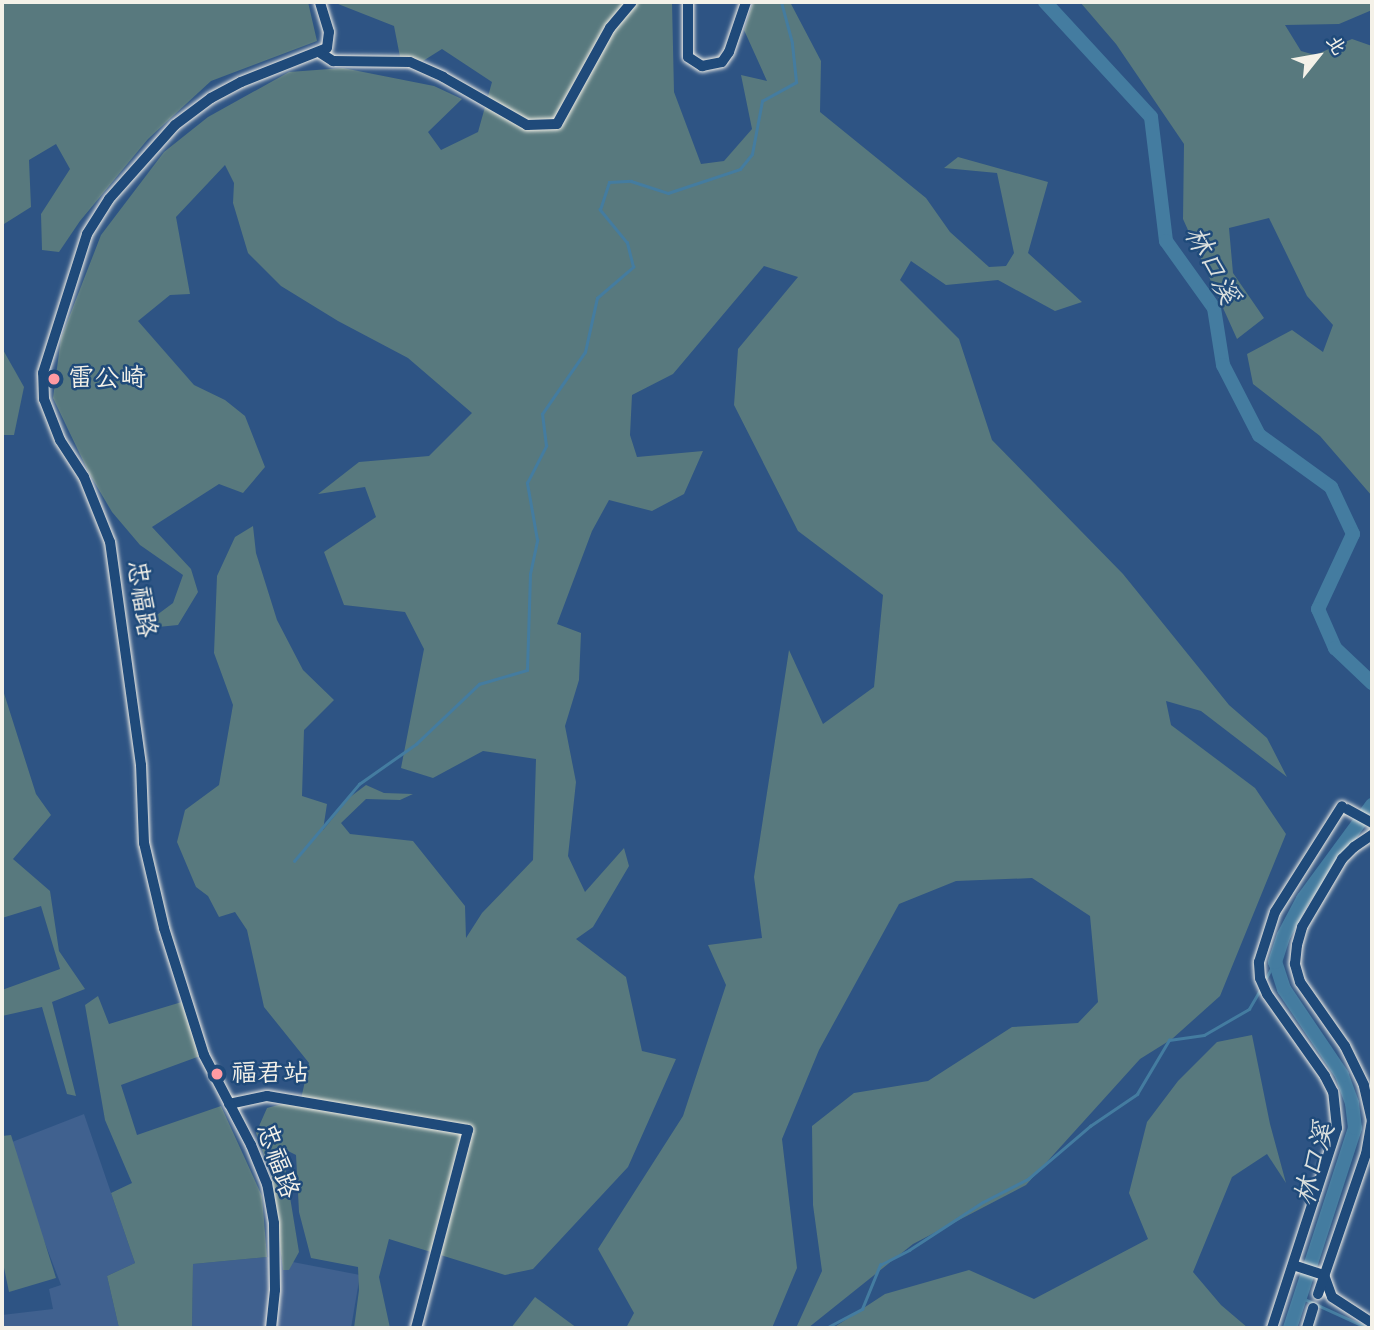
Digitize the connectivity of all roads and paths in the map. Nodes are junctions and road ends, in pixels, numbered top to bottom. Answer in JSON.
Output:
{"nodes":[{"id":1,"x":320,"y":2,"type":"edge"},
{"id":2,"x":632,"y":2,"type":"edge"},
{"id":3,"x":688,"y":2,"type":"edge"},
{"id":4,"x":744,"y":4,"type":"edge"},
{"id":5,"x":319,"y":52,"type":"junction"},
{"id":6,"x":1372,"y":823,"type":"edge"},
{"id":7,"x":1372,"y":835,"type":"edge"},
{"id":8,"x":229,"y":1104,"type":"junction"},
{"id":9,"x":1296,"y":1266,"type":"junction"},
{"id":10,"x":1321,"y":1274,"type":"junction"},
{"id":11,"x":1318,"y":1294,"type":"dead end"},
{"id":12,"x":1313,"y":1308,"type":"dead end"},
{"id":13,"x":1372,"y":1323,"type":"edge"},
{"id":14,"x":271,"y":1328,"type":"edge"},
{"id":15,"x":416,"y":1328,"type":"edge"},
{"id":16,"x":1272,"y":1328,"type":"edge"},
{"id":17,"x":1307,"y":1328,"type":"edge"}],
"edges":[{"from":1,"to":5,"type":"street"},
{"from":2,"to":5,"type":"street"},
{"from":3,"to":4,"type":"street"},
{"from":5,"to":8,"type":"street","name":"忠福路"},
{"from":6,"to":9,"type":"street"},
{"from":7,"to":10,"type":"street"},
{"from":8,"to":14,"type":"street","name":"忠福路"},
{"from":8,"to":15,"type":"street"},
{"from":9,"to":10,"type":"street"},
{"from":9,"to":16,"type":"street"},
{"from":10,"to":11,"type":"street"},
{"from":10,"to":13,"type":"street"},
{"from":12,"to":17,"type":"street"}]}
